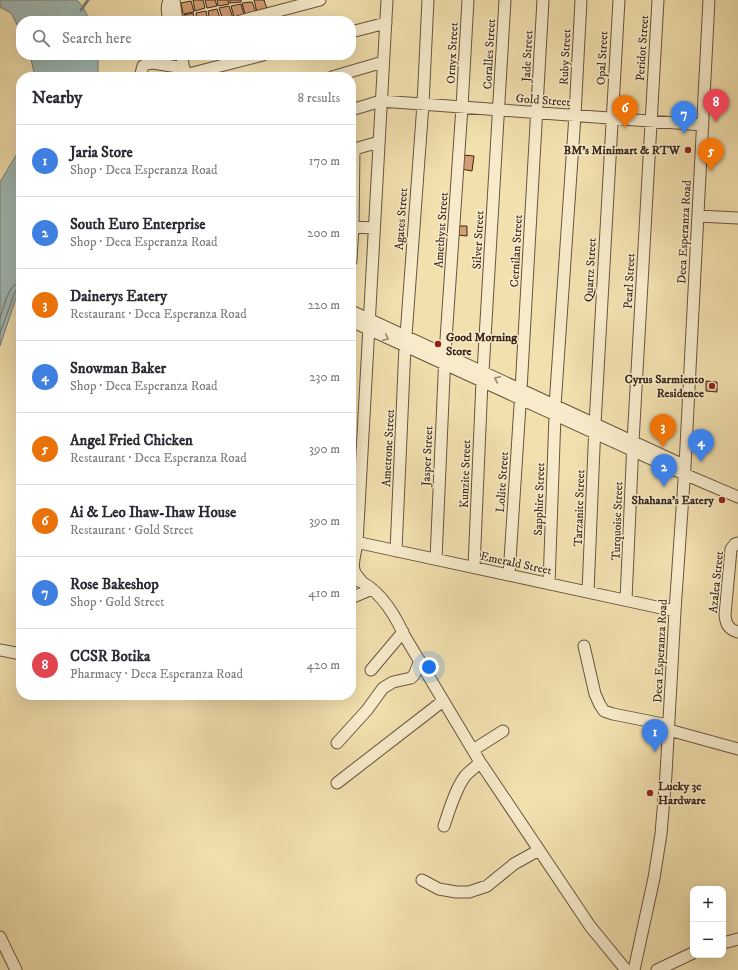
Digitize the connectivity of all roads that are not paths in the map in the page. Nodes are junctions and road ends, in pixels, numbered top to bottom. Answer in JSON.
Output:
{"nodes":[{"id":1,"x":170,"y":0,"type":"edge"},
{"id":2,"x":174,"y":0,"type":"edge"},
{"id":3,"x":320,"y":0,"type":"edge"},
{"id":4,"x":387,"y":0,"type":"edge"},
{"id":5,"x":428,"y":0,"type":"edge"},
{"id":6,"x":468,"y":0,"type":"edge"},
{"id":7,"x":504,"y":0,"type":"edge"},
{"id":8,"x":543,"y":0,"type":"edge"},
{"id":9,"x":581,"y":0,"type":"edge"},
{"id":10,"x":618,"y":0,"type":"edge"},
{"id":11,"x":658,"y":0,"type":"edge"},
{"id":12,"x":709,"y":0,"type":"edge"},
{"id":13,"x":168,"y":16,"type":"edge"},
{"id":14,"x":176,"y":16,"type":"edge"},
{"id":15,"x":259,"y":16,"type":"edge"},
{"id":16,"x":386,"y":23,"type":"junction"},
{"id":17,"x":356,"y":31,"type":"edge"},
{"id":18,"x":176,"y":60,"type":"edge"},
{"id":19,"x":181,"y":60,"type":"edge"},
{"id":20,"x":241,"y":60,"type":"edge"},
{"id":21,"x":384,"y":62,"type":"junction"},
{"id":22,"x":141,"y":72,"type":"edge"},
{"id":23,"x":175,"y":72,"type":"edge"},
{"id":24,"x":179,"y":72,"type":"edge"},
{"id":25,"x":180,"y":72,"type":"edge"},
{"id":26,"x":189,"y":72,"type":"edge"},
{"id":27,"x":349,"y":72,"type":"edge"},
{"id":28,"x":381,"y":101,"type":"junction"},
{"id":29,"x":423,"y":104,"type":"junction"},
{"id":30,"x":462,"y":107,"type":"junction"},
{"id":31,"x":356,"y":108,"type":"edge"},
{"id":32,"x":499,"y":110,"type":"junction"},
{"id":33,"x":537,"y":113,"type":"junction"},
{"id":34,"x":575,"y":115,"type":"junction"},
{"id":35,"x":612,"y":118,"type":"junction"},
{"id":36,"x":651,"y":121,"type":"junction"},
{"id":37,"x":703,"y":125,"type":"junction"},
{"id":38,"x":379,"y":142,"type":"junction"},
{"id":39,"x":356,"y":149,"type":"edge"},
{"id":40,"x":698,"y":216,"type":"junction"},
{"id":41,"x":738,"y":218,"type":"edge"},
{"id":42,"x":356,"y":227,"type":"edge"},
{"id":43,"x":374,"y":228,"type":"junction"},
{"id":44,"x":356,"y":315,"type":"edge"},
{"id":45,"x":356,"y":322,"type":"edge"},
{"id":46,"x":369,"y":325,"type":"junction"},
{"id":47,"x":406,"y":341,"type":"junction"},
{"id":48,"x":445,"y":359,"type":"junction"},
{"id":49,"x":482,"y":377,"type":"junction"},
{"id":50,"x":521,"y":395,"type":"junction"},
{"id":51,"x":555,"y":410,"type":"junction"},
{"id":52,"x":595,"y":429,"type":"junction"},
{"id":53,"x":633,"y":446,"type":"junction"},
{"id":54,"x":684,"y":470,"type":"junction"},
{"id":55,"x":738,"y":498,"type":"edge"},
{"id":56,"x":356,"y":513,"type":"edge"},
{"id":57,"x":356,"y":542,"type":"edge"},
{"id":58,"x":738,"y":544,"type":"edge"},
{"id":59,"x":396,"y":551,"type":"junction"},
{"id":60,"x":436,"y":559,"type":"junction"},
{"id":61,"x":474,"y":568,"type":"junction"},
{"id":62,"x":509,"y":575,"type":"junction"},
{"id":63,"x":356,"y":580,"type":"edge"},
{"id":64,"x":549,"y":584,"type":"junction"},
{"id":65,"x":372,"y":589,"type":"junction"},
{"id":66,"x":588,"y":592,"type":"junction"},
{"id":67,"x":356,"y":596,"type":"edge"},
{"id":68,"x":626,"y":600,"type":"junction"},
{"id":69,"x":675,"y":611,"type":"junction"},
{"id":70,"x":403,"y":632,"type":"junction"},
{"id":71,"x":738,"y":632,"type":"edge"},
{"id":72,"x":584,"y":646,"type":"dead end"},
{"id":73,"x":0,"y":650,"type":"edge"},
{"id":74,"x":16,"y":653,"type":"edge"},
{"id":75,"x":420,"y":661,"type":"junction"},
{"id":76,"x":371,"y":670,"type":"dead end"},
{"id":77,"x":443,"y":701,"type":"junction"},
{"id":78,"x":669,"y":728,"type":"junction"},
{"id":79,"x":503,"y":731,"type":"dead end"},
{"id":80,"x":337,"y":743,"type":"dead end"},
{"id":81,"x":738,"y":749,"type":"edge"},
{"id":82,"x":473,"y":750,"type":"junction"},
{"id":83,"x":480,"y":762,"type":"junction"},
{"id":84,"x":337,"y":783,"type":"dead end"},
{"id":85,"x":444,"y":826,"type":"dead end"},
{"id":86,"x":539,"y":850,"type":"junction"},
{"id":87,"x":422,"y":880,"type":"dead end"},
{"id":88,"x":0,"y":937,"type":"edge"},
{"id":89,"x":738,"y":940,"type":"edge"},
{"id":90,"x":726,"y":942,"type":"edge"},
{"id":91,"x":690,"y":954,"type":"edge"},
{"id":92,"x":16,"y":970,"type":"edge"},
{"id":93,"x":626,"y":970,"type":"edge"},
{"id":94,"x":634,"y":970,"type":"edge"},
{"id":95,"x":657,"y":970,"type":"edge"}],
"edges":[{"from":1,"to":13,"type":"street"},
{"from":2,"to":14,"type":"street"},
{"from":3,"to":15,"type":"street"},
{"from":4,"to":16,"type":"street"},
{"from":5,"to":29,"type":"street","name":"Agates Street"},
{"from":6,"to":30,"type":"street","name":"Ornyx Street"},
{"from":7,"to":32,"type":"street","name":"Coralles Street"},
{"from":8,"to":33,"type":"street","name":"Jade Street"},
{"from":9,"to":34,"type":"street","name":"Ruby Street"},
{"from":10,"to":35,"type":"street","name":"Opal Street"},
{"from":11,"to":36,"type":"street","name":"Peridot Street"},
{"from":12,"to":37,"type":"street","name":"Deca Esperanza Road"},
{"from":16,"to":17,"type":"street"},
{"from":16,"to":21,"type":"street"},
{"from":18,"to":24,"type":"street"},
{"from":19,"to":25,"type":"street"},
{"from":20,"to":26,"type":"street"},
{"from":21,"to":27,"type":"street"},
{"from":21,"to":28,"type":"street"},
{"from":22,"to":23,"type":"street"},
{"from":28,"to":29,"type":"street","name":"Gold Street"},
{"from":28,"to":31,"type":"street"},
{"from":28,"to":38,"type":"street"},
{"from":29,"to":30,"type":"street","name":"Gold Street"},
{"from":29,"to":47,"type":"street","name":"Agates Street"},
{"from":30,"to":32,"type":"street","name":"Gold Street"},
{"from":30,"to":48,"type":"street","name":"Amethyst Street"},
{"from":32,"to":33,"type":"street","name":"Gold Street"},
{"from":32,"to":49,"type":"street","name":"Silver Street"},
{"from":33,"to":34,"type":"street","name":"Gold Street"},
{"from":33,"to":50,"type":"street","name":"Cernilan Street"},
{"from":34,"to":35,"type":"street","name":"Gold Street"},
{"from":34,"to":51,"type":"street","name":"Ruby Street"},
{"from":35,"to":36,"type":"street","name":"Gold Street"},
{"from":35,"to":52,"type":"street","name":"Quartz Street"},
{"from":36,"to":37,"type":"street","name":"Gold Street"},
{"from":36,"to":53,"type":"street","name":"Pearl Street"},
{"from":37,"to":40,"type":"street","name":"Deca Esperanza Road"},
{"from":38,"to":39,"type":"street"},
{"from":38,"to":43,"type":"street"},
{"from":40,"to":41,"type":"street"},
{"from":40,"to":54,"type":"street","name":"Deca Esperanza Road"},
{"from":42,"to":43,"type":"street"},
{"from":43,"to":46,"type":"street"},
{"from":44,"to":46,"type":"street"},
{"from":45,"to":46,"type":"street"},
{"from":46,"to":47,"type":"street"},
{"from":46,"to":56,"type":"street"},
{"from":47,"to":48,"type":"street"},
{"from":47,"to":59,"type":"street","name":"Ametrone Street"},
{"from":48,"to":49,"type":"street"},
{"from":48,"to":60,"type":"street","name":"Jasper Street"},
{"from":49,"to":50,"type":"street"},
{"from":49,"to":61,"type":"street","name":"Kunzite Street"},
{"from":50,"to":51,"type":"street"},
{"from":50,"to":62,"type":"street","name":"Lolite Street"},
{"from":51,"to":52,"type":"street"},
{"from":51,"to":64,"type":"street","name":"Sapphire Street"},
{"from":52,"to":53,"type":"street"},
{"from":52,"to":66,"type":"street","name":"Tarzanite Street"},
{"from":53,"to":54,"type":"street"},
{"from":53,"to":68,"type":"street","name":"Turquoise Street"},
{"from":54,"to":55,"type":"street"},
{"from":54,"to":69,"type":"street","name":"Deca Esperanza Road"},
{"from":57,"to":59,"type":"street","name":"Emerald Street"},
{"from":58,"to":71,"type":"street","name":"Azalea Street"},
{"from":59,"to":60,"type":"street","name":"Emerald Street"},
{"from":60,"to":61,"type":"street","name":"Emerald Street"},
{"from":61,"to":62,"type":"street","name":"Emerald Street"},
{"from":62,"to":64,"type":"street","name":"Emerald Street"},
{"from":63,"to":65,"type":"street"},
{"from":64,"to":66,"type":"street","name":"Emerald Street"},
{"from":65,"to":67,"type":"street"},
{"from":65,"to":70,"type":"street"},
{"from":66,"to":68,"type":"street","name":"Emerald Street"},
{"from":68,"to":69,"type":"street","name":"Emerald Street"},
{"from":69,"to":78,"type":"street","name":"Deca Esperanza Road"},
{"from":70,"to":75,"type":"street"},
{"from":70,"to":76,"type":"street"},
{"from":72,"to":78,"type":"street"},
{"from":73,"to":74,"type":"street"},
{"from":75,"to":77,"type":"street"},
{"from":75,"to":80,"type":"street"},
{"from":77,"to":82,"type":"street"},
{"from":77,"to":84,"type":"street"},
{"from":78,"to":81,"type":"street"},
{"from":78,"to":94,"type":"street","name":"Deca Esperanza Road"},
{"from":79,"to":82,"type":"street"},
{"from":82,"to":83,"type":"street"},
{"from":83,"to":85,"type":"street"},
{"from":83,"to":86,"type":"street"},
{"from":86,"to":87,"type":"street"},
{"from":86,"to":93,"type":"street"},
{"from":88,"to":92,"type":"street"},
{"from":89,"to":90,"type":"street"},
{"from":91,"to":95,"type":"street"}]}
